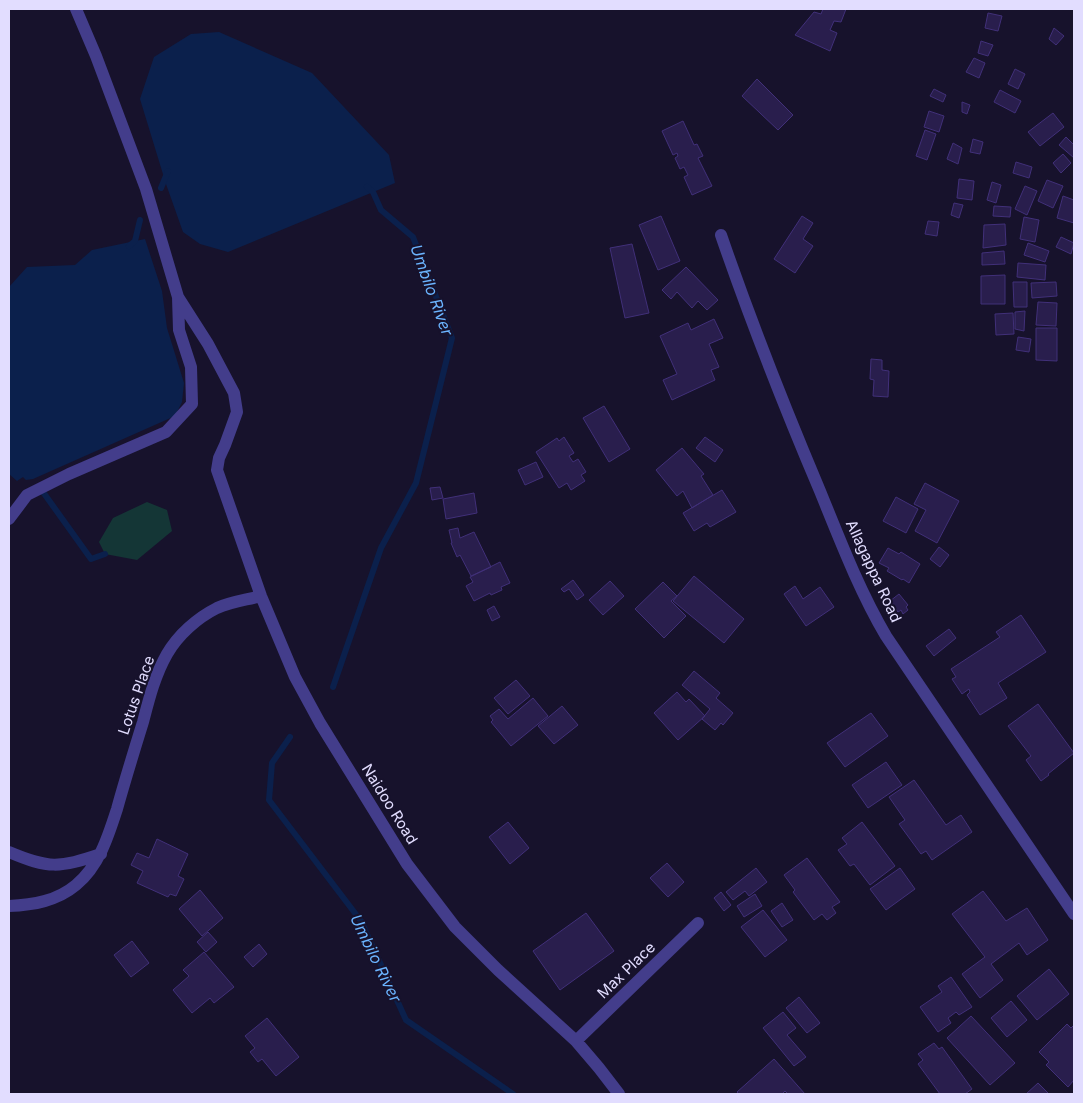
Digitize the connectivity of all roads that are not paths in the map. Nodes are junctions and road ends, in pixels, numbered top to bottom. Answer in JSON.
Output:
{"nodes":[{"id":1,"x":76,"y":9,"type":"edge"},
{"id":2,"x":721,"y":235,"type":"dead end"},
{"id":3,"x":178,"y":297,"type":"junction"},
{"id":4,"x":9,"y":519,"type":"edge"},
{"id":5,"x":261,"y":596,"type":"junction"},
{"id":6,"x":9,"y":852,"type":"edge"},
{"id":7,"x":101,"y":854,"type":"junction"},
{"id":8,"x":9,"y":906,"type":"edge"},
{"id":9,"x":1074,"y":914,"type":"edge"},
{"id":10,"x":698,"y":922,"type":"dead end"},
{"id":11,"x":576,"y":1041,"type":"junction"},
{"id":12,"x":619,"y":1094,"type":"edge"}],
"edges":[{"from":1,"to":3,"type":"street"},
{"from":2,"to":9,"type":"street","name":"Allagappa Road"},
{"from":3,"to":4,"type":"street"},
{"from":3,"to":5,"type":"street","name":"Naidoo Road"},
{"from":5,"to":7,"type":"street","name":"Lotus Place"},
{"from":5,"to":11,"type":"street","name":"Naidoo Road"},
{"from":6,"to":7,"type":"street"},
{"from":7,"to":8,"type":"street","name":"Lotus Place"},
{"from":10,"to":11,"type":"street","name":"Max Place"},
{"from":11,"to":12,"type":"street","name":"Naidoo Road"}]}
